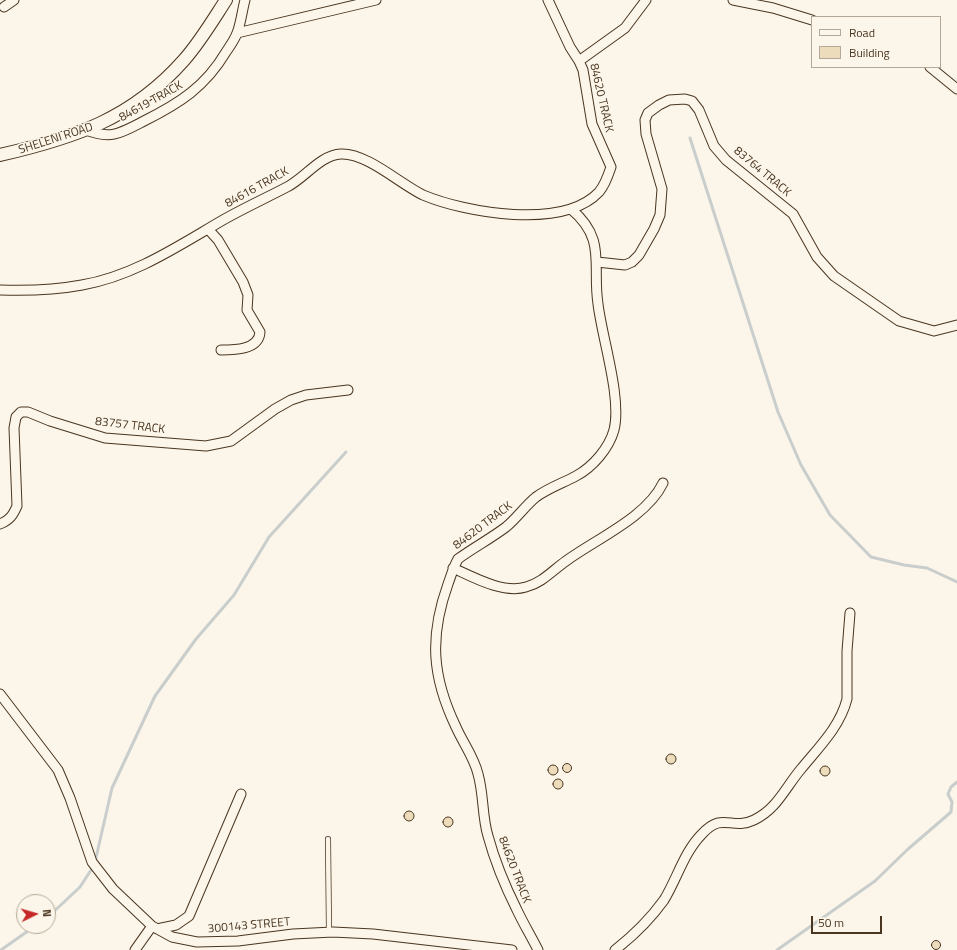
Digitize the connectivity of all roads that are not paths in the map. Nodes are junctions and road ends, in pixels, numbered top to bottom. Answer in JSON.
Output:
{"nodes":[{"id":1,"x":14,"y":0,"type":"edge"},
{"id":2,"x":226,"y":0,"type":"edge"},
{"id":3,"x":245,"y":0,"type":"edge"},
{"id":4,"x":376,"y":0,"type":"edge"},
{"id":5,"x":548,"y":0,"type":"edge"},
{"id":6,"x":646,"y":0,"type":"edge"},
{"id":7,"x":733,"y":0,"type":"edge"},
{"id":8,"x":770,"y":4,"type":"edge"},
{"id":9,"x":4,"y":7,"type":"dead end"},
{"id":10,"x":811,"y":20,"type":"edge"},
{"id":11,"x":237,"y":33,"type":"junction"},
{"id":12,"x":580,"y":61,"type":"junction"},
{"id":13,"x":931,"y":68,"type":"edge"},
{"id":14,"x":957,"y":89,"type":"edge"},
{"id":15,"x":86,"y":130,"type":"junction"},
{"id":16,"x":0,"y":155,"type":"edge"},
{"id":17,"x":606,"y":182,"type":"joint"},
{"id":18,"x":572,"y":209,"type":"junction"},
{"id":19,"x":208,"y":229,"type":"junction"},
{"id":20,"x":597,"y":262,"type":"junction"},
{"id":21,"x":0,"y":290,"type":"edge"},
{"id":22,"x":957,"y":325,"type":"edge"},
{"id":23,"x":221,"y":350,"type":"dead end"},
{"id":24,"x":348,"y":390,"type":"dead end"},
{"id":25,"x":663,"y":483,"type":"dead end"},
{"id":26,"x":0,"y":524,"type":"edge"},
{"id":27,"x":453,"y":568,"type":"junction"},
{"id":28,"x":850,"y":613,"type":"dead end"},
{"id":29,"x":0,"y":694,"type":"edge"},
{"id":30,"x":241,"y":794,"type":"dead end"},
{"id":31,"x":328,"y":839,"type":"dead end"},
{"id":32,"x":155,"y":928,"type":"junction"},
{"id":33,"x":330,"y":932,"type":"junction"},
{"id":34,"x":135,"y":950,"type":"edge"},
{"id":35,"x":512,"y":950,"type":"edge"},
{"id":36,"x":538,"y":950,"type":"edge"},
{"id":37,"x":615,"y":950,"type":"edge"}],
"edges":[{"from":1,"to":9,"type":"street"},
{"from":2,"to":15,"type":"street","name":"SHELENI ROAD"},
{"from":3,"to":11,"type":"street","name":"84619 TRACK"},
{"from":4,"to":11,"type":"street"},
{"from":5,"to":12,"type":"street","name":"84620 TRACK"},
{"from":6,"to":12,"type":"street"},
{"from":7,"to":8,"type":"street"},
{"from":8,"to":10,"type":"street"},
{"from":11,"to":15,"type":"street","name":"84619 TRACK"},
{"from":12,"to":17,"type":"street","name":"84620 TRACK"},
{"from":13,"to":14,"type":"street"},
{"from":15,"to":16,"type":"street","name":"SHELENI ROAD"},
{"from":17,"to":18,"type":"street","name":"84616 TRACK"},
{"from":18,"to":19,"type":"street","name":"84616 TRACK"},
{"from":18,"to":20,"type":"street"},
{"from":19,"to":21,"type":"street","name":"84616 TRACK"},
{"from":19,"to":23,"type":"street"},
{"from":20,"to":22,"type":"street","name":"83764 TRACK"},
{"from":20,"to":27,"type":"street","name":"84620 TRACK"},
{"from":24,"to":26,"type":"street","name":"83757 TRACK"},
{"from":25,"to":27,"type":"street"},
{"from":27,"to":36,"type":"street","name":"84620 TRACK"},
{"from":28,"to":37,"type":"street"},
{"from":29,"to":32,"type":"street","name":"300143 STREET"},
{"from":30,"to":32,"type":"street"},
{"from":31,"to":33,"type":"lane"},
{"from":32,"to":33,"type":"street","name":"300143 STREET"},
{"from":32,"to":34,"type":"street"},
{"from":33,"to":35,"type":"street","name":"300143 STREET"}]}
